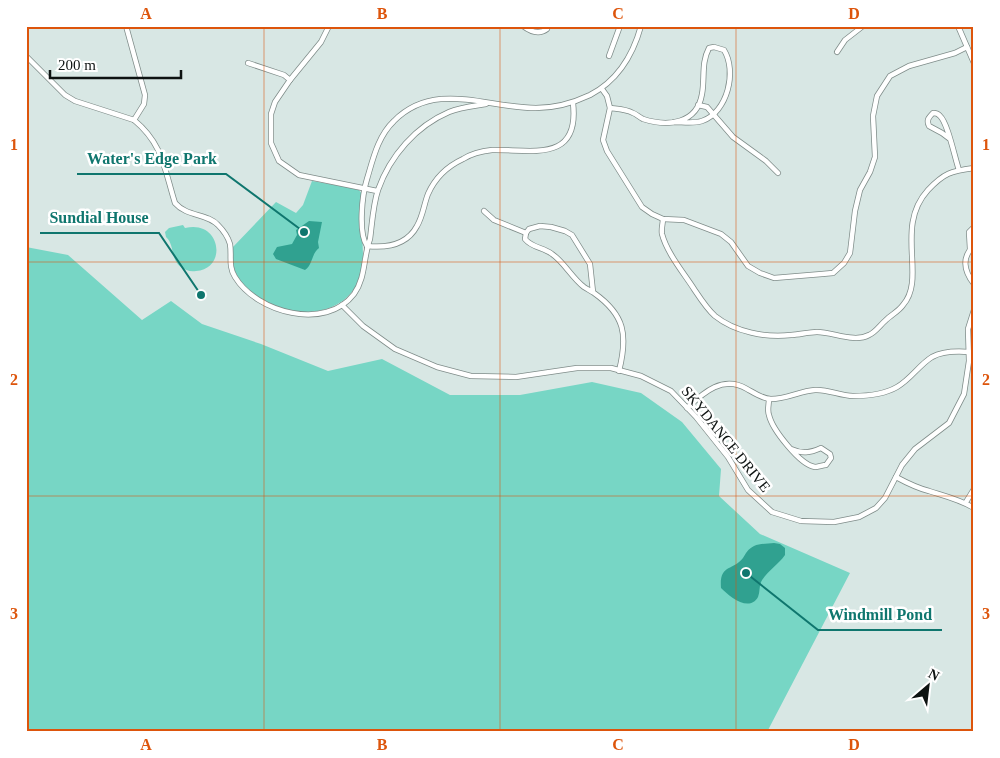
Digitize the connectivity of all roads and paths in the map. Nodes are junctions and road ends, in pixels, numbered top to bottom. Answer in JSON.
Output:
{"nodes":[{"id":1,"x":126,"y":26,"type":"edge"},
{"id":2,"x":323,"y":26,"type":"edge"},
{"id":3,"x":329,"y":26,"type":"edge"},
{"id":4,"x":523,"y":26,"type":"edge"},
{"id":5,"x":548,"y":26,"type":"edge"},
{"id":6,"x":620,"y":26,"type":"edge"},
{"id":7,"x":641,"y":26,"type":"edge"},
{"id":8,"x":862,"y":26,"type":"edge"},
{"id":9,"x":958,"y":26,"type":"edge"},
{"id":10,"x":324,"y":36,"type":"junction"},
{"id":11,"x":967,"y":47,"type":"junction"},
{"id":12,"x":837,"y":52,"type":"dead end"},
{"id":13,"x":26,"y":56,"type":"edge"},
{"id":14,"x":609,"y":56,"type":"dead end"},
{"id":15,"x":248,"y":62,"type":"dead end"},
{"id":16,"x":974,"y":63,"type":"edge"},
{"id":17,"x":290,"y":80,"type":"junction"},
{"id":18,"x":602,"y":89,"type":"junction"},
{"id":19,"x":573,"y":103,"type":"junction"},
{"id":20,"x":486,"y":104,"type":"junction"},
{"id":21,"x":698,"y":105,"type":"junction"},
{"id":22,"x":610,"y":108,"type":"junction"},
{"id":23,"x":712,"y":115,"type":"junction"},
{"id":24,"x":134,"y":120,"type":"junction"},
{"id":25,"x":674,"y":122,"type":"junction"},
{"id":26,"x":950,"y":139,"type":"junction"},
{"id":27,"x":974,"y":168,"type":"edge"},
{"id":28,"x":959,"y":170,"type":"junction"},
{"id":29,"x":778,"y":173,"type":"dead end"},
{"id":30,"x":364,"y":188,"type":"junction"},
{"id":31,"x":378,"y":191,"type":"junction"},
{"id":32,"x":484,"y":211,"type":"dead end"},
{"id":33,"x":664,"y":219,"type":"junction"},
{"id":34,"x":974,"y":227,"type":"edge"},
{"id":35,"x":526,"y":233,"type":"junction"},
{"id":36,"x":974,"y":245,"type":"edge"},
{"id":37,"x":367,"y":246,"type":"junction"},
{"id":38,"x":970,"y":249,"type":"junction"},
{"id":39,"x":974,"y":284,"type":"edge"},
{"id":40,"x":593,"y":292,"type":"junction"},
{"id":41,"x":342,"y":306,"type":"junction"},
{"id":42,"x":974,"y":310,"type":"edge"},
{"id":43,"x":972,"y":322,"type":"edge"},
{"id":44,"x":969,"y":352,"type":"junction"},
{"id":45,"x":619,"y":370,"type":"junction"},
{"id":46,"x":769,"y":399,"type":"junction"},
{"id":47,"x":687,"y":408,"type":"junction"},
{"id":48,"x":791,"y":449,"type":"junction"},
{"id":49,"x":896,"y":477,"type":"junction"},
{"id":50,"x":974,"y":489,"type":"edge"},
{"id":51,"x":966,"y":502,"type":"junction"},
{"id":52,"x":974,"y":508,"type":"edge"}],
"edges":[{"from":1,"to":24,"type":"street"},
{"from":2,"to":10,"type":"street"},
{"from":3,"to":10,"type":"street"},
{"from":4,"to":5,"type":"street"},
{"from":6,"to":14,"type":"street"},
{"from":7,"to":18,"type":"street"},
{"from":8,"to":12,"type":"street"},
{"from":9,"to":11,"type":"street"},
{"from":10,"to":17,"type":"street"},
{"from":11,"to":16,"type":"street"},
{"from":11,"to":33,"type":"street"},
{"from":13,"to":24,"type":"street"},
{"from":15,"to":17,"type":"street"},
{"from":17,"to":30,"type":"street"},
{"from":18,"to":19,"type":"street"},
{"from":18,"to":22,"type":"street"},
{"from":19,"to":20,"type":"street"},
{"from":19,"to":37,"type":"street"},
{"from":20,"to":30,"type":"street"},
{"from":20,"to":31,"type":"street"},
{"from":21,"to":23,"type":"street"},
{"from":21,"to":23,"type":"street"},
{"from":21,"to":25,"type":"street"},
{"from":22,"to":25,"type":"street"},
{"from":22,"to":33,"type":"street"},
{"from":23,"to":25,"type":"street"},
{"from":23,"to":29,"type":"street"},
{"from":24,"to":41,"type":"street"},
{"from":26,"to":26,"type":"street"},
{"from":26,"to":28,"type":"street"},
{"from":27,"to":28,"type":"street"},
{"from":28,"to":33,"type":"street"},
{"from":30,"to":31,"type":"street"},
{"from":30,"to":37,"type":"street"},
{"from":31,"to":37,"type":"street"},
{"from":32,"to":35,"type":"street"},
{"from":34,"to":38,"type":"street"},
{"from":35,"to":40,"type":"street"},
{"from":35,"to":40,"type":"street"},
{"from":36,"to":38,"type":"street"},
{"from":37,"to":41,"type":"street"},
{"from":38,"to":39,"type":"street"},
{"from":40,"to":45,"type":"street"},
{"from":41,"to":45,"type":"street","name":"SKYDANCE DRIVE"},
{"from":42,"to":43,"type":"street","name":"SKYDANCE DRIVE"},
{"from":43,"to":44,"type":"street","name":"SKYDANCE DRIVE"},
{"from":44,"to":46,"type":"street"},
{"from":44,"to":49,"type":"street","name":"SKYDANCE DRIVE"},
{"from":45,"to":47,"type":"street","name":"SKYDANCE DRIVE"},
{"from":46,"to":47,"type":"street"},
{"from":46,"to":48,"type":"street"},
{"from":47,"to":49,"type":"street","name":"SKYDANCE DRIVE"},
{"from":48,"to":48,"type":"street"},
{"from":49,"to":51,"type":"street"},
{"from":50,"to":51,"type":"street"},
{"from":51,"to":52,"type":"street"}]}
